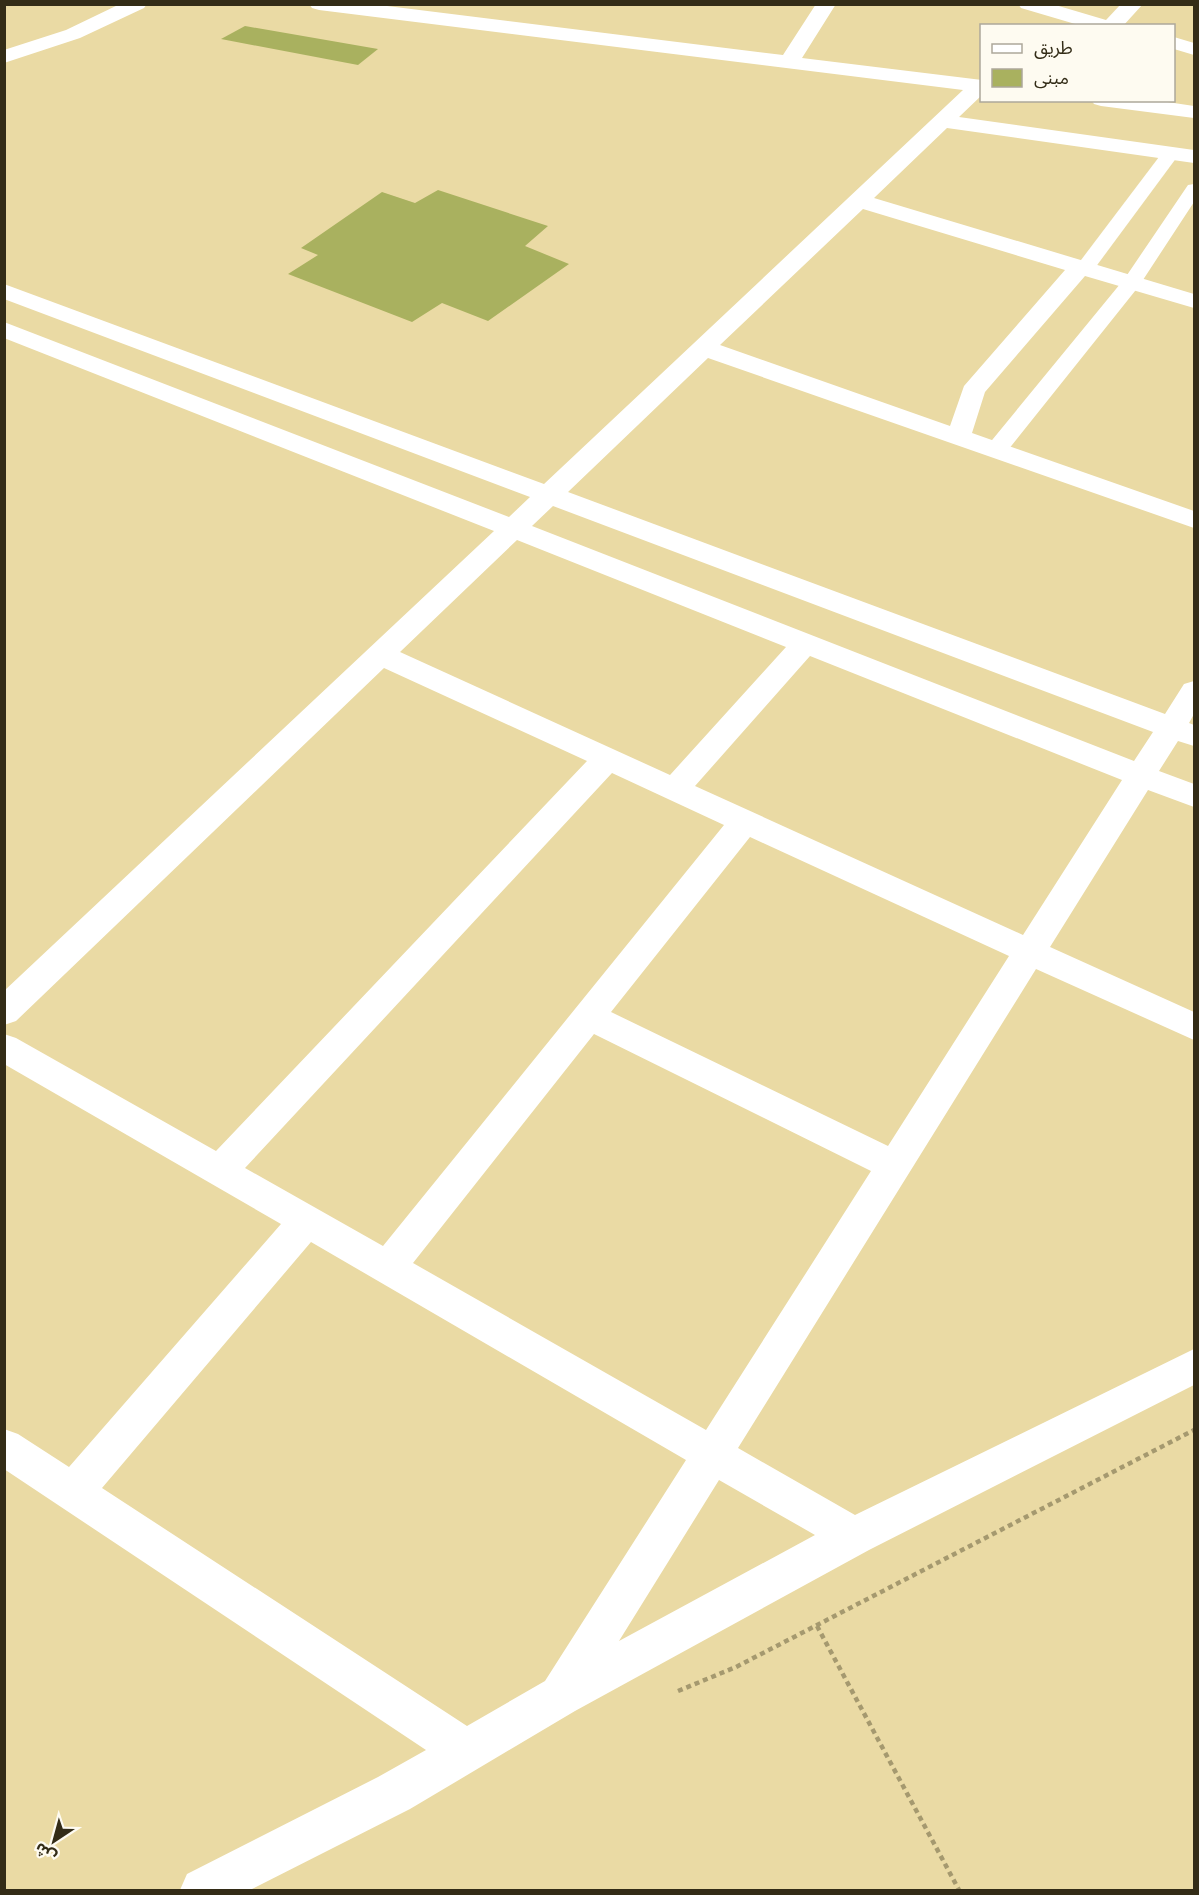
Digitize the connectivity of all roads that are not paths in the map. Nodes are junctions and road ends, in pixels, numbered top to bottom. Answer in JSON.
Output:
{"nodes":[{"id":1,"x":137,"y":4,"type":"edge"},
{"id":2,"x":319,"y":4,"type":"edge"},
{"id":3,"x":826,"y":4,"type":"edge"},
{"id":4,"x":1028,"y":4,"type":"edge"},
{"id":5,"x":1133,"y":4,"type":"edge"},
{"id":6,"x":1099,"y":24,"type":"edge"},
{"id":7,"x":1113,"y":24,"type":"edge"},
{"id":8,"x":1175,"y":44,"type":"edge"},
{"id":9,"x":1194,"y":49,"type":"edge"},
{"id":10,"x":4,"y":57,"type":"edge"},
{"id":11,"x":789,"y":62,"type":"junction"},
{"id":12,"x":980,"y":86,"type":"edge"},
{"id":13,"x":1116,"y":102,"type":"edge"},
{"id":14,"x":1194,"y":112,"type":"edge"},
{"id":15,"x":944,"y":121,"type":"junction"},
{"id":16,"x":1171,"y":153,"type":"junction"},
{"id":17,"x":1194,"y":156,"type":"edge"},
{"id":18,"x":1194,"y":189,"type":"edge"},
{"id":19,"x":859,"y":201,"type":"junction"},
{"id":20,"x":1083,"y":268,"type":"junction"},
{"id":21,"x":1132,"y":282,"type":"junction"},
{"id":22,"x":4,"y":291,"type":"edge"},
{"id":23,"x":1194,"y":301,"type":"edge"},
{"id":24,"x":4,"y":329,"type":"edge"},
{"id":25,"x":704,"y":348,"type":"junction"},
{"id":26,"x":958,"y":437,"type":"junction"},
{"id":27,"x":996,"y":450,"type":"junction"},
{"id":28,"x":550,"y":495,"type":"junction"},
{"id":29,"x":1194,"y":520,"type":"edge"},
{"id":30,"x":514,"y":529,"type":"junction"},
{"id":31,"x":805,"y":643,"type":"junction"},
{"id":32,"x":381,"y":655,"type":"junction"},
{"id":33,"x":1194,"y":691,"type":"edge"},
{"id":34,"x":1183,"y":732,"type":"edge"},
{"id":35,"x":607,"y":759,"type":"junction"},
{"id":36,"x":1142,"y":775,"type":"junction"},
{"id":37,"x":675,"y":789,"type":"junction"},
{"id":38,"x":1194,"y":796,"type":"edge"},
{"id":39,"x":745,"y":821,"type":"junction"},
{"id":40,"x":1030,"y":952,"type":"junction"},
{"id":41,"x":4,"y":1012,"type":"edge"},
{"id":42,"x":590,"y":1017,"type":"junction"},
{"id":43,"x":1194,"y":1027,"type":"edge"},
{"id":44,"x":4,"y":1047,"type":"edge"},
{"id":45,"x":895,"y":1166,"type":"junction"},
{"id":46,"x":220,"y":1171,"type":"junction"},
{"id":47,"x":306,"y":1221,"type":"junction"},
{"id":48,"x":387,"y":1268,"type":"junction"},
{"id":49,"x":1194,"y":1366,"type":"edge"},
{"id":50,"x":4,"y":1447,"type":"edge"},
{"id":51,"x":712,"y":1455,"type":"junction"},
{"id":52,"x":74,"y":1492,"type":"junction"},
{"id":53,"x":854,"y":1536,"type":"junction"},
{"id":54,"x":560,"y":1696,"type":"junction"},
{"id":55,"x":465,"y":1750,"type":"junction"},
{"id":56,"x":203,"y":1890,"type":"edge"}],
"edges":[{"from":1,"to":10,"type":"street"},
{"from":2,"to":11,"type":"street"},
{"from":3,"to":11,"type":"street"},
{"from":4,"to":6,"type":"street"},
{"from":5,"to":7,"type":"street"},
{"from":8,"to":9,"type":"street"},
{"from":11,"to":12,"type":"street"},
{"from":12,"to":15,"type":"street"},
{"from":13,"to":14,"type":"street"},
{"from":15,"to":16,"type":"street"},
{"from":15,"to":19,"type":"street"},
{"from":16,"to":17,"type":"street"},
{"from":16,"to":20,"type":"lane"},
{"from":18,"to":21,"type":"lane"},
{"from":19,"to":20,"type":"street"},
{"from":19,"to":25,"type":"street"},
{"from":20,"to":21,"type":"street"},
{"from":20,"to":26,"type":"street"},
{"from":21,"to":23,"type":"street"},
{"from":21,"to":27,"type":"lane"},
{"from":22,"to":28,"type":"street"},
{"from":24,"to":30,"type":"street"},
{"from":25,"to":26,"type":"street"},
{"from":25,"to":28,"type":"street"},
{"from":26,"to":27,"type":"street"},
{"from":27,"to":29,"type":"street"},
{"from":28,"to":30,"type":"street"},
{"from":28,"to":34,"type":"street"},
{"from":30,"to":31,"type":"street"},
{"from":30,"to":32,"type":"street"},
{"from":31,"to":36,"type":"street"},
{"from":31,"to":37,"type":"street"},
{"from":32,"to":35,"type":"street"},
{"from":32,"to":41,"type":"street"},
{"from":33,"to":34,"type":"street"},
{"from":34,"to":36,"type":"street"},
{"from":35,"to":37,"type":"street"},
{"from":35,"to":46,"type":"street"},
{"from":36,"to":38,"type":"street"},
{"from":36,"to":40,"type":"street"},
{"from":37,"to":39,"type":"street"},
{"from":39,"to":40,"type":"street"},
{"from":39,"to":42,"type":"street"},
{"from":40,"to":43,"type":"street"},
{"from":40,"to":45,"type":"street"},
{"from":42,"to":45,"type":"street"},
{"from":42,"to":48,"type":"street"},
{"from":44,"to":46,"type":"street"},
{"from":45,"to":51,"type":"street"},
{"from":46,"to":47,"type":"street"},
{"from":47,"to":48,"type":"street"},
{"from":47,"to":52,"type":"street"},
{"from":48,"to":51,"type":"street"},
{"from":49,"to":53,"type":"street"},
{"from":50,"to":52,"type":"street"},
{"from":51,"to":53,"type":"street"},
{"from":51,"to":54,"type":"street"},
{"from":52,"to":55,"type":"street"},
{"from":53,"to":54,"type":"street"},
{"from":54,"to":55,"type":"street"},
{"from":55,"to":56,"type":"street"}]}
